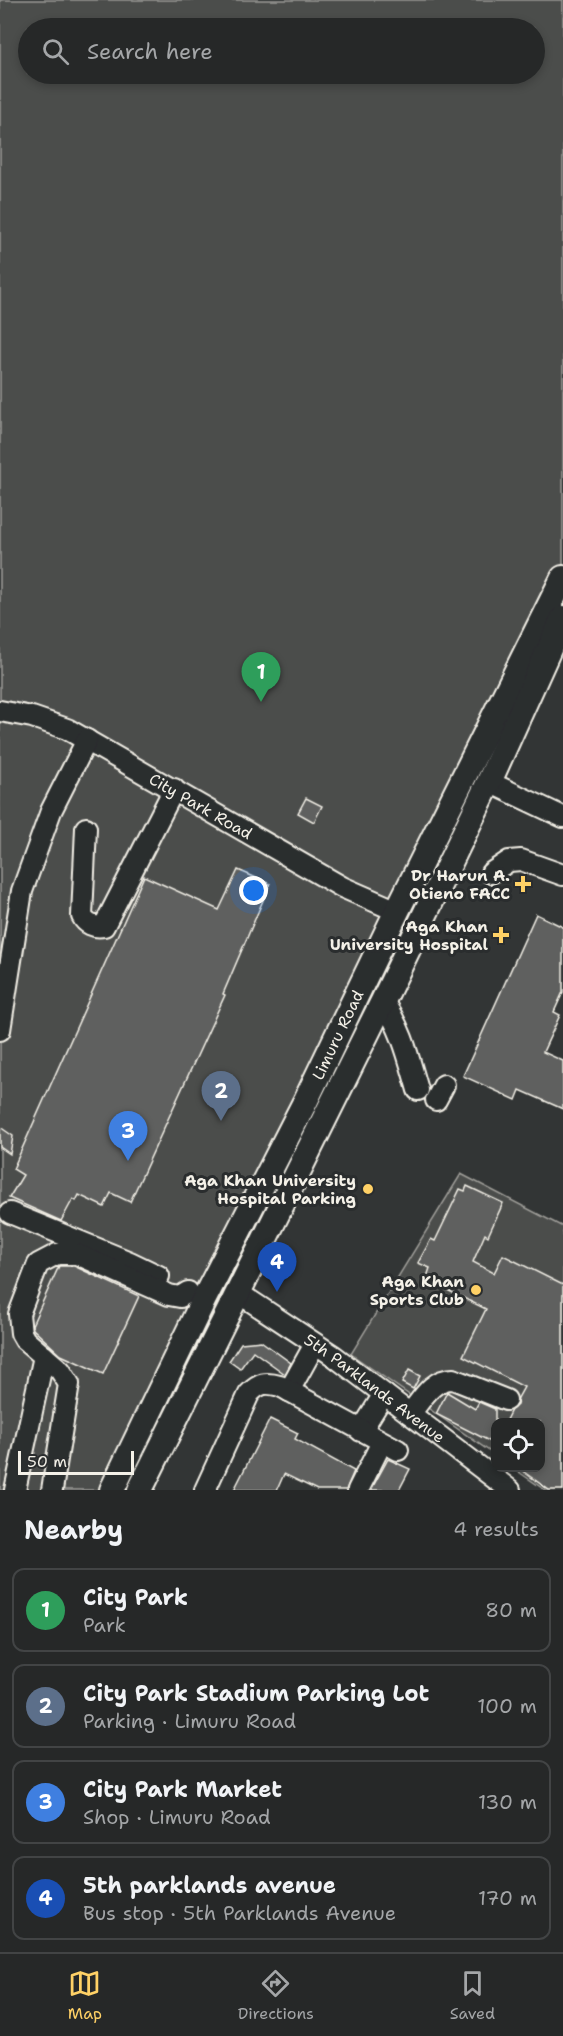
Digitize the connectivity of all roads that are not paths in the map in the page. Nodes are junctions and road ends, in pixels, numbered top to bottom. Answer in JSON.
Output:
{"nodes":[{"id":1,"x":563,"y":578,"type":"edge"},
{"id":2,"x":563,"y":618,"type":"edge"},
{"id":3,"x":0,"y":711,"type":"edge"},
{"id":4,"x":87,"y":740,"type":"junction"},
{"id":5,"x":478,"y":776,"type":"junction"},
{"id":6,"x":174,"y":789,"type":"junction"},
{"id":7,"x":563,"y":817,"type":"edge"},
{"id":8,"x":86,"y":828,"type":"dead end"},
{"id":9,"x":491,"y":873,"type":"dead end"},
{"id":10,"x":563,"y":875,"type":"edge"},
{"id":11,"x":397,"y":911,"type":"junction"},
{"id":12,"x":383,"y":1001,"type":"junction"},
{"id":13,"x":0,"y":1030,"type":"edge"},
{"id":14,"x":417,"y":1090,"type":"dead end"},
{"id":15,"x":10,"y":1213,"type":"dead end"},
{"id":16,"x":237,"y":1292,"type":"junction"},
{"id":17,"x":196,"y":1295,"type":"junction"},
{"id":18,"x":315,"y":1344,"type":"junction"},
{"id":19,"x":44,"y":1356,"type":"junction"},
{"id":20,"x":289,"y":1391,"type":"junction"},
{"id":21,"x":384,"y":1394,"type":"junction"},
{"id":22,"x":506,"y":1400,"type":"dead end"},
{"id":23,"x":410,"y":1414,"type":"junction"},
{"id":24,"x":361,"y":1431,"type":"junction"},
{"id":25,"x":15,"y":1490,"type":"edge"},
{"id":26,"x":52,"y":1490,"type":"edge"},
{"id":27,"x":112,"y":1490,"type":"edge"},
{"id":28,"x":140,"y":1490,"type":"edge"},
{"id":29,"x":205,"y":1490,"type":"edge"},
{"id":30,"x":358,"y":1490,"type":"edge"},
{"id":31,"x":510,"y":1490,"type":"edge"}],
"edges":[{"from":1,"to":5,"type":"main road","name":"Limuru Road"},
{"from":2,"to":5,"type":"main road","name":"Limuru Road"},
{"from":3,"to":4,"type":"street","name":"City Park Road"},
{"from":4,"to":6,"type":"street","name":"City Park Road"},
{"from":4,"to":13,"type":"street"},
{"from":5,"to":7,"type":"street"},
{"from":5,"to":11,"type":"main road","name":"Limuru Road"},
{"from":5,"to":12,"type":"main road","name":"Limuru Road"},
{"from":6,"to":8,"type":"street"},
{"from":6,"to":11,"type":"street","name":"City Park Road"},
{"from":9,"to":10,"type":"street"},
{"from":11,"to":17,"type":"main road","name":"Limuru Road"},
{"from":12,"to":14,"type":"street"},
{"from":12,"to":16,"type":"main road","name":"Limuru Road"},
{"from":15,"to":17,"type":"street"},
{"from":16,"to":18,"type":"street","name":"5th Parklands Avenue"},
{"from":16,"to":28,"type":"main road","name":"Limuru Road"},
{"from":17,"to":19,"type":"street"},
{"from":17,"to":27,"type":"main road","name":"Limuru Road"},
{"from":18,"to":20,"type":"street"},
{"from":18,"to":21,"type":"street","name":"5th Parklands Avenue"},
{"from":19,"to":25,"type":"street"},
{"from":19,"to":26,"type":"street"},
{"from":20,"to":24,"type":"street"},
{"from":20,"to":29,"type":"street"},
{"from":21,"to":23,"type":"street","name":"5th Parklands Avenue"},
{"from":21,"to":24,"type":"street"},
{"from":22,"to":23,"type":"street"},
{"from":23,"to":31,"type":"street","name":"5th Parklands Avenue"},
{"from":24,"to":30,"type":"street"}]}
